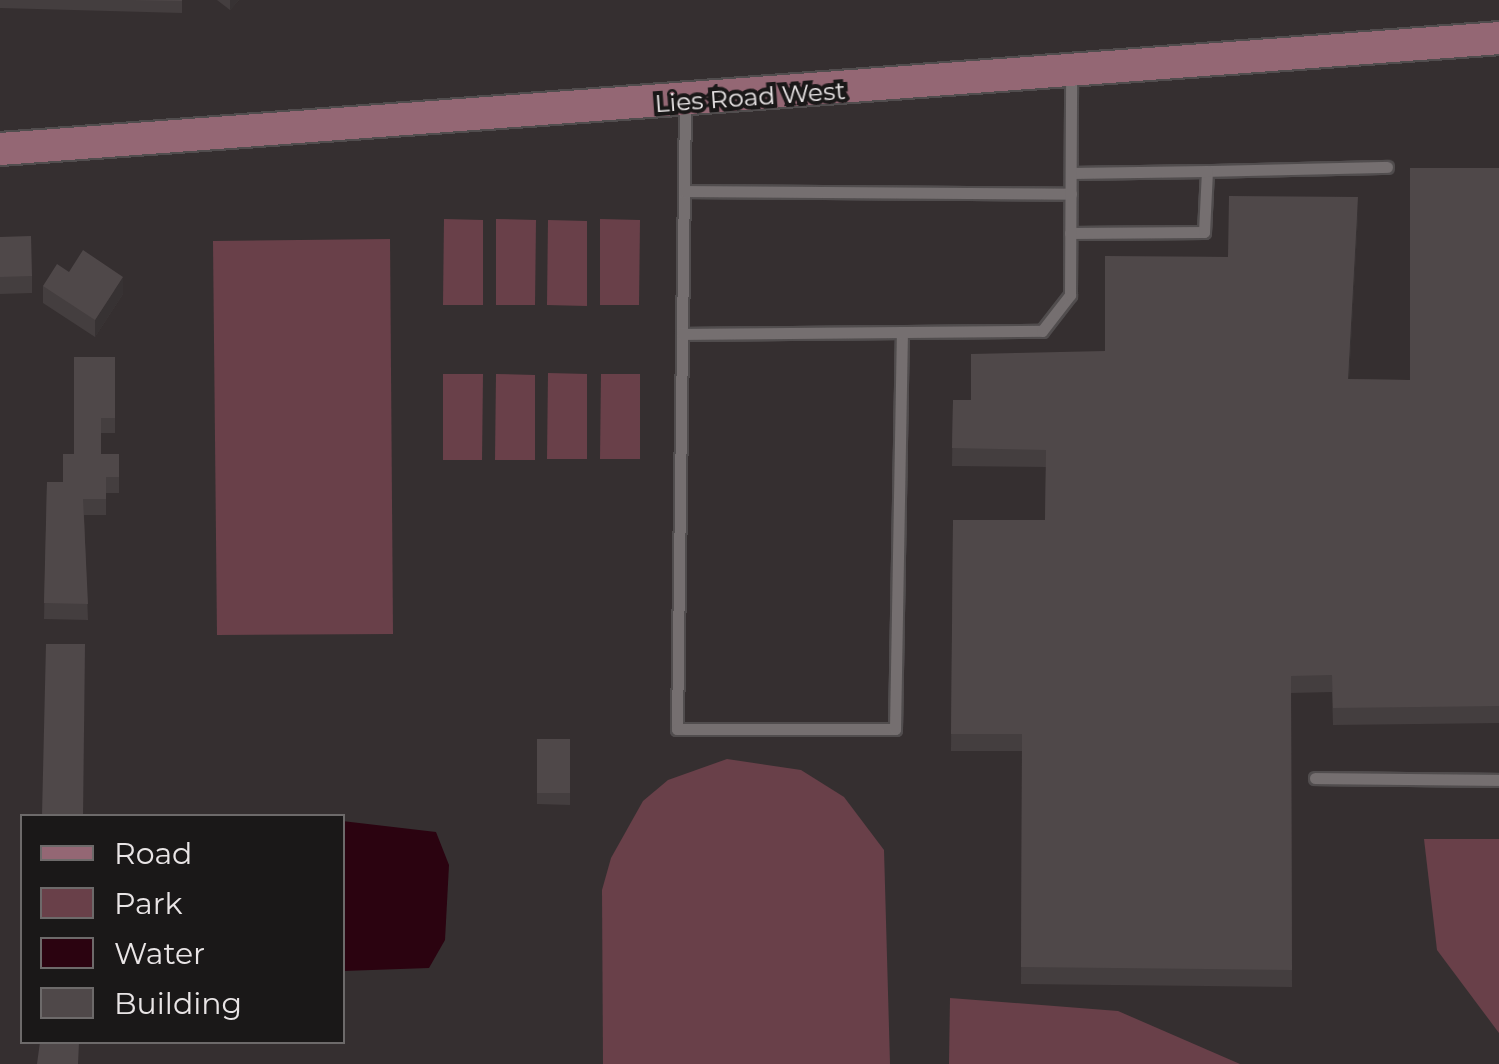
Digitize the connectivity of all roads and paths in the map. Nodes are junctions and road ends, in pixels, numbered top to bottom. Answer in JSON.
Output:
{"nodes":[{"id":1,"x":1499,"y":38,"type":"edge"},
{"id":2,"x":1072,"y":72,"type":"junction"},
{"id":3,"x":685,"y":102,"type":"junction"},
{"id":4,"x":0,"y":149,"type":"edge"},
{"id":5,"x":1387,"y":168,"type":"dead end"},
{"id":6,"x":1207,"y":171,"type":"junction"},
{"id":7,"x":1071,"y":173,"type":"junction"},
{"id":8,"x":684,"y":191,"type":"junction"},
{"id":9,"x":1070,"y":194,"type":"junction"},
{"id":10,"x":1070,"y":233,"type":"junction"},
{"id":11,"x":902,"y":332,"type":"junction"},
{"id":12,"x":682,"y":334,"type":"junction"},
{"id":13,"x":1316,"y":778,"type":"dead end"},
{"id":14,"x":1499,"y":780,"type":"edge"}],
"edges":[{"from":1,"to":2,"type":"street","name":"Lies Road West"},
{"from":2,"to":3,"type":"street","name":"Lies Road West"},
{"from":2,"to":7,"type":"lane"},
{"from":3,"to":4,"type":"street","name":"Lies Road West"},
{"from":3,"to":8,"type":"lane"},
{"from":5,"to":6,"type":"lane"},
{"from":6,"to":7,"type":"lane"},
{"from":6,"to":10,"type":"lane"},
{"from":7,"to":9,"type":"lane"},
{"from":8,"to":9,"type":"lane"},
{"from":8,"to":12,"type":"lane"},
{"from":9,"to":10,"type":"lane"},
{"from":10,"to":11,"type":"lane"},
{"from":11,"to":12,"type":"lane"},
{"from":11,"to":12,"type":"lane"},
{"from":13,"to":14,"type":"lane"}]}
